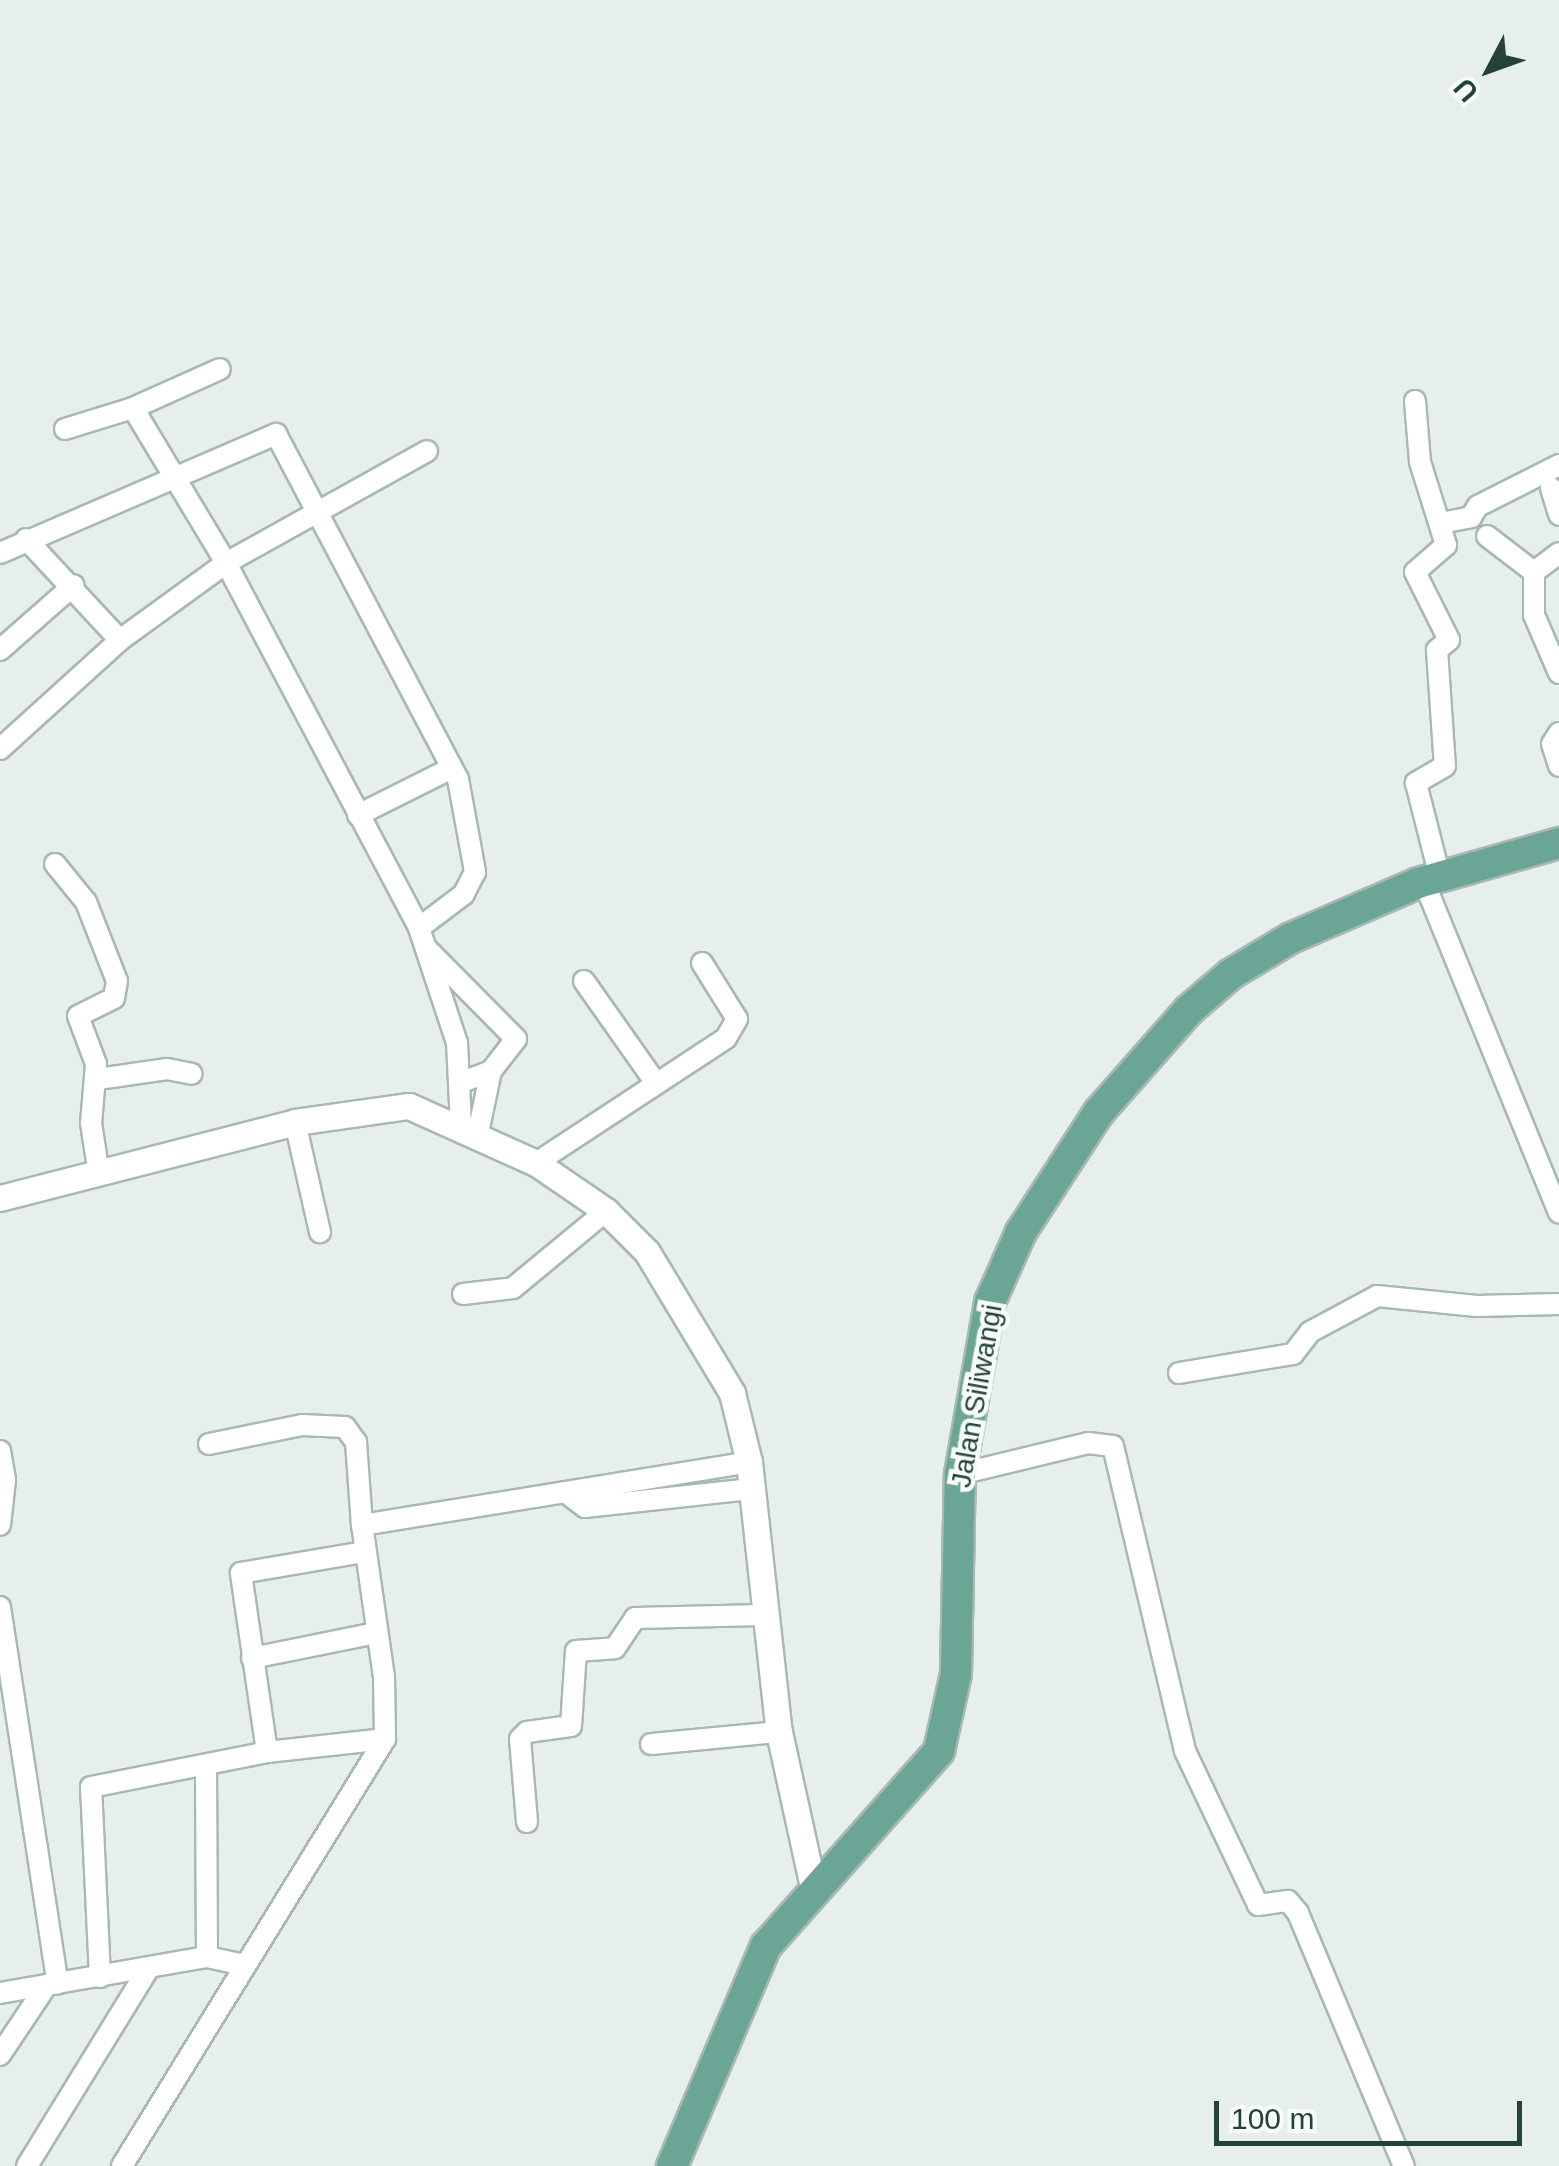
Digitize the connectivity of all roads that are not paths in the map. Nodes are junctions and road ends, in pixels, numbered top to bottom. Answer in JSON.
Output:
{"nodes":[{"id":1,"x":220,"y":368,"type":"dead end"},
{"id":2,"x":1415,"y":401,"type":"dead end"},
{"id":3,"x":133,"y":408,"type":"junction"},
{"id":4,"x":65,"y":429,"type":"dead end"},
{"id":5,"x":428,"y":450,"type":"dead end"},
{"id":6,"x":1559,"y":465,"type":"edge"},
{"id":7,"x":176,"y":481,"type":"junction"},
{"id":8,"x":1551,"y":488,"type":"dead end"},
{"id":9,"x":322,"y":511,"type":"junction"},
{"id":10,"x":1559,"y":515,"type":"edge"},
{"id":11,"x":1442,"y":523,"type":"junction"},
{"id":12,"x":1487,"y":536,"type":"dead end"},
{"id":13,"x":26,"y":538,"type":"junction"},
{"id":14,"x":0,"y":553,"type":"edge"},
{"id":15,"x":1559,"y":553,"type":"edge"},
{"id":16,"x":226,"y":562,"type":"junction"},
{"id":17,"x":1534,"y":572,"type":"junction"},
{"id":18,"x":74,"y":585,"type":"junction"},
{"id":19,"x":120,"y":640,"type":"junction"},
{"id":20,"x":0,"y":650,"type":"edge"},
{"id":21,"x":1559,"y":673,"type":"edge"},
{"id":22,"x":1559,"y":733,"type":"edge"},
{"id":23,"x":0,"y":749,"type":"edge"},
{"id":24,"x":1559,"y":766,"type":"edge"},
{"id":25,"x":452,"y":768,"type":"junction"},
{"id":26,"x":358,"y":815,"type":"junction"},
{"id":27,"x":1559,"y":844,"type":"edge"},
{"id":28,"x":55,"y":864,"type":"dead end"},
{"id":29,"x":1432,"y":879,"type":"junction"},
{"id":30,"x":422,"y":938,"type":"junction"},
{"id":31,"x":702,"y":963,"type":"dead end"},
{"id":32,"x":584,"y":981,"type":"dead end"},
{"id":33,"x":491,"y":1071,"type":"junction"},
{"id":34,"x":192,"y":1074,"type":"dead end"},
{"id":35,"x":98,"y":1080,"type":"junction"},
{"id":36,"x":463,"y":1082,"type":"junction"},
{"id":37,"x":656,"y":1083,"type":"junction"},
{"id":38,"x":295,"y":1122,"type":"junction"},
{"id":39,"x":470,"y":1128,"type":"junction"},
{"id":40,"x":536,"y":1163,"type":"junction"},
{"id":41,"x":98,"y":1168,"type":"junction"},
{"id":42,"x":0,"y":1198,"type":"edge"},
{"id":43,"x":606,"y":1212,"type":"junction"},
{"id":44,"x":1559,"y":1212,"type":"edge"},
{"id":45,"x":320,"y":1232,"type":"dead end"},
{"id":46,"x":463,"y":1294,"type":"dead end"},
{"id":47,"x":1559,"y":1304,"type":"edge"},
{"id":48,"x":1178,"y":1372,"type":"dead end"},
{"id":49,"x":209,"y":1444,"type":"dead end"},
{"id":50,"x":0,"y":1450,"type":"edge"},
{"id":51,"x":749,"y":1462,"type":"junction"},
{"id":52,"x":960,"y":1474,"type":"junction"},
{"id":53,"x":752,"y":1489,"type":"junction"},
{"id":54,"x":565,"y":1492,"type":"junction"},
{"id":55,"x":0,"y":1525,"type":"edge"},
{"id":56,"x":362,"y":1525,"type":"junction"},
{"id":57,"x":364,"y":1552,"type":"junction"},
{"id":58,"x":0,"y":1607,"type":"edge"},
{"id":59,"x":763,"y":1615,"type":"junction"},
{"id":60,"x":376,"y":1633,"type":"junction"},
{"id":61,"x":252,"y":1658,"type":"junction"},
{"id":62,"x":779,"y":1732,"type":"junction"},
{"id":63,"x":385,"y":1739,"type":"junction"},
{"id":64,"x":651,"y":1744,"type":"dead end"},
{"id":65,"x":267,"y":1752,"type":"junction"},
{"id":66,"x":206,"y":1767,"type":"junction"},
{"id":67,"x":527,"y":1822,"type":"dead end"},
{"id":68,"x":813,"y":1886,"type":"junction"},
{"id":69,"x":207,"y":1956,"type":"junction"},
{"id":70,"x":245,"y":1965,"type":"junction"},
{"id":71,"x":149,"y":1968,"type":"junction"},
{"id":72,"x":100,"y":1978,"type":"junction"},
{"id":73,"x":52,"y":1985,"type":"junction"},
{"id":74,"x":0,"y":1993,"type":"edge"},
{"id":75,"x":0,"y":2055,"type":"edge"},
{"id":76,"x":26,"y":2166,"type":"edge"},
{"id":77,"x":122,"y":2166,"type":"edge"},
{"id":78,"x":672,"y":2166,"type":"edge"},
{"id":79,"x":1404,"y":2166,"type":"edge"}],
"edges":[{"from":1,"to":3,"type":"street"},
{"from":2,"to":11,"type":"street"},
{"from":3,"to":4,"type":"street"},
{"from":3,"to":7,"type":"street"},
{"from":5,"to":9,"type":"street"},
{"from":6,"to":11,"type":"street"},
{"from":7,"to":9,"type":"street"},
{"from":7,"to":13,"type":"street"},
{"from":7,"to":16,"type":"street"},
{"from":8,"to":10,"type":"street"},
{"from":9,"to":16,"type":"street"},
{"from":9,"to":25,"type":"street"},
{"from":11,"to":29,"type":"street"},
{"from":12,"to":17,"type":"street"},
{"from":13,"to":14,"type":"street"},
{"from":13,"to":18,"type":"street"},
{"from":15,"to":17,"type":"street"},
{"from":16,"to":19,"type":"street"},
{"from":16,"to":26,"type":"street"},
{"from":17,"to":21,"type":"street"},
{"from":18,"to":19,"type":"street"},
{"from":18,"to":20,"type":"street"},
{"from":19,"to":23,"type":"street"},
{"from":22,"to":24,"type":"street"},
{"from":25,"to":26,"type":"street"},
{"from":25,"to":30,"type":"street"},
{"from":26,"to":30,"type":"street"},
{"from":27,"to":29,"type":"main road","name":"Jalan Siliwangi"},
{"from":28,"to":35,"type":"street"},
{"from":29,"to":44,"type":"street"},
{"from":29,"to":52,"type":"main road","name":"Jalan Siliwangi"},
{"from":30,"to":33,"type":"street"},
{"from":30,"to":36,"type":"street"},
{"from":31,"to":37,"type":"street"},
{"from":32,"to":37,"type":"street"},
{"from":33,"to":36,"type":"street"},
{"from":33,"to":39,"type":"street"},
{"from":34,"to":35,"type":"street"},
{"from":35,"to":41,"type":"street"},
{"from":36,"to":39,"type":"street"},
{"from":37,"to":40,"type":"street"},
{"from":38,"to":39,"type":"street"},
{"from":38,"to":41,"type":"street"},
{"from":38,"to":45,"type":"street"},
{"from":39,"to":40,"type":"street"},
{"from":40,"to":43,"type":"street"},
{"from":41,"to":42,"type":"street"},
{"from":43,"to":46,"type":"street"},
{"from":43,"to":51,"type":"street"},
{"from":47,"to":48,"type":"street"},
{"from":49,"to":56,"type":"street"},
{"from":50,"to":55,"type":"street"},
{"from":51,"to":53,"type":"street"},
{"from":51,"to":54,"type":"street"},
{"from":52,"to":68,"type":"main road","name":"Jalan Siliwangi"},
{"from":52,"to":79,"type":"street"},
{"from":53,"to":54,"type":"street"},
{"from":53,"to":59,"type":"street"},
{"from":54,"to":56,"type":"street"},
{"from":56,"to":57,"type":"street"},
{"from":57,"to":60,"type":"street"},
{"from":57,"to":61,"type":"street"},
{"from":58,"to":73,"type":"street"},
{"from":59,"to":62,"type":"street"},
{"from":59,"to":67,"type":"street"},
{"from":60,"to":61,"type":"street"},
{"from":60,"to":63,"type":"street"},
{"from":61,"to":65,"type":"street"},
{"from":62,"to":64,"type":"street"},
{"from":62,"to":68,"type":"street"},
{"from":63,"to":65,"type":"street"},
{"from":63,"to":70,"type":"street"},
{"from":65,"to":66,"type":"street"},
{"from":66,"to":69,"type":"street"},
{"from":66,"to":72,"type":"street"},
{"from":68,"to":78,"type":"main road","name":"Jalan Siliwangi"},
{"from":69,"to":70,"type":"street"},
{"from":69,"to":71,"type":"street"},
{"from":70,"to":77,"type":"street"},
{"from":71,"to":72,"type":"street"},
{"from":71,"to":76,"type":"street"},
{"from":72,"to":73,"type":"street"},
{"from":73,"to":74,"type":"street"},
{"from":73,"to":75,"type":"street"}]}
